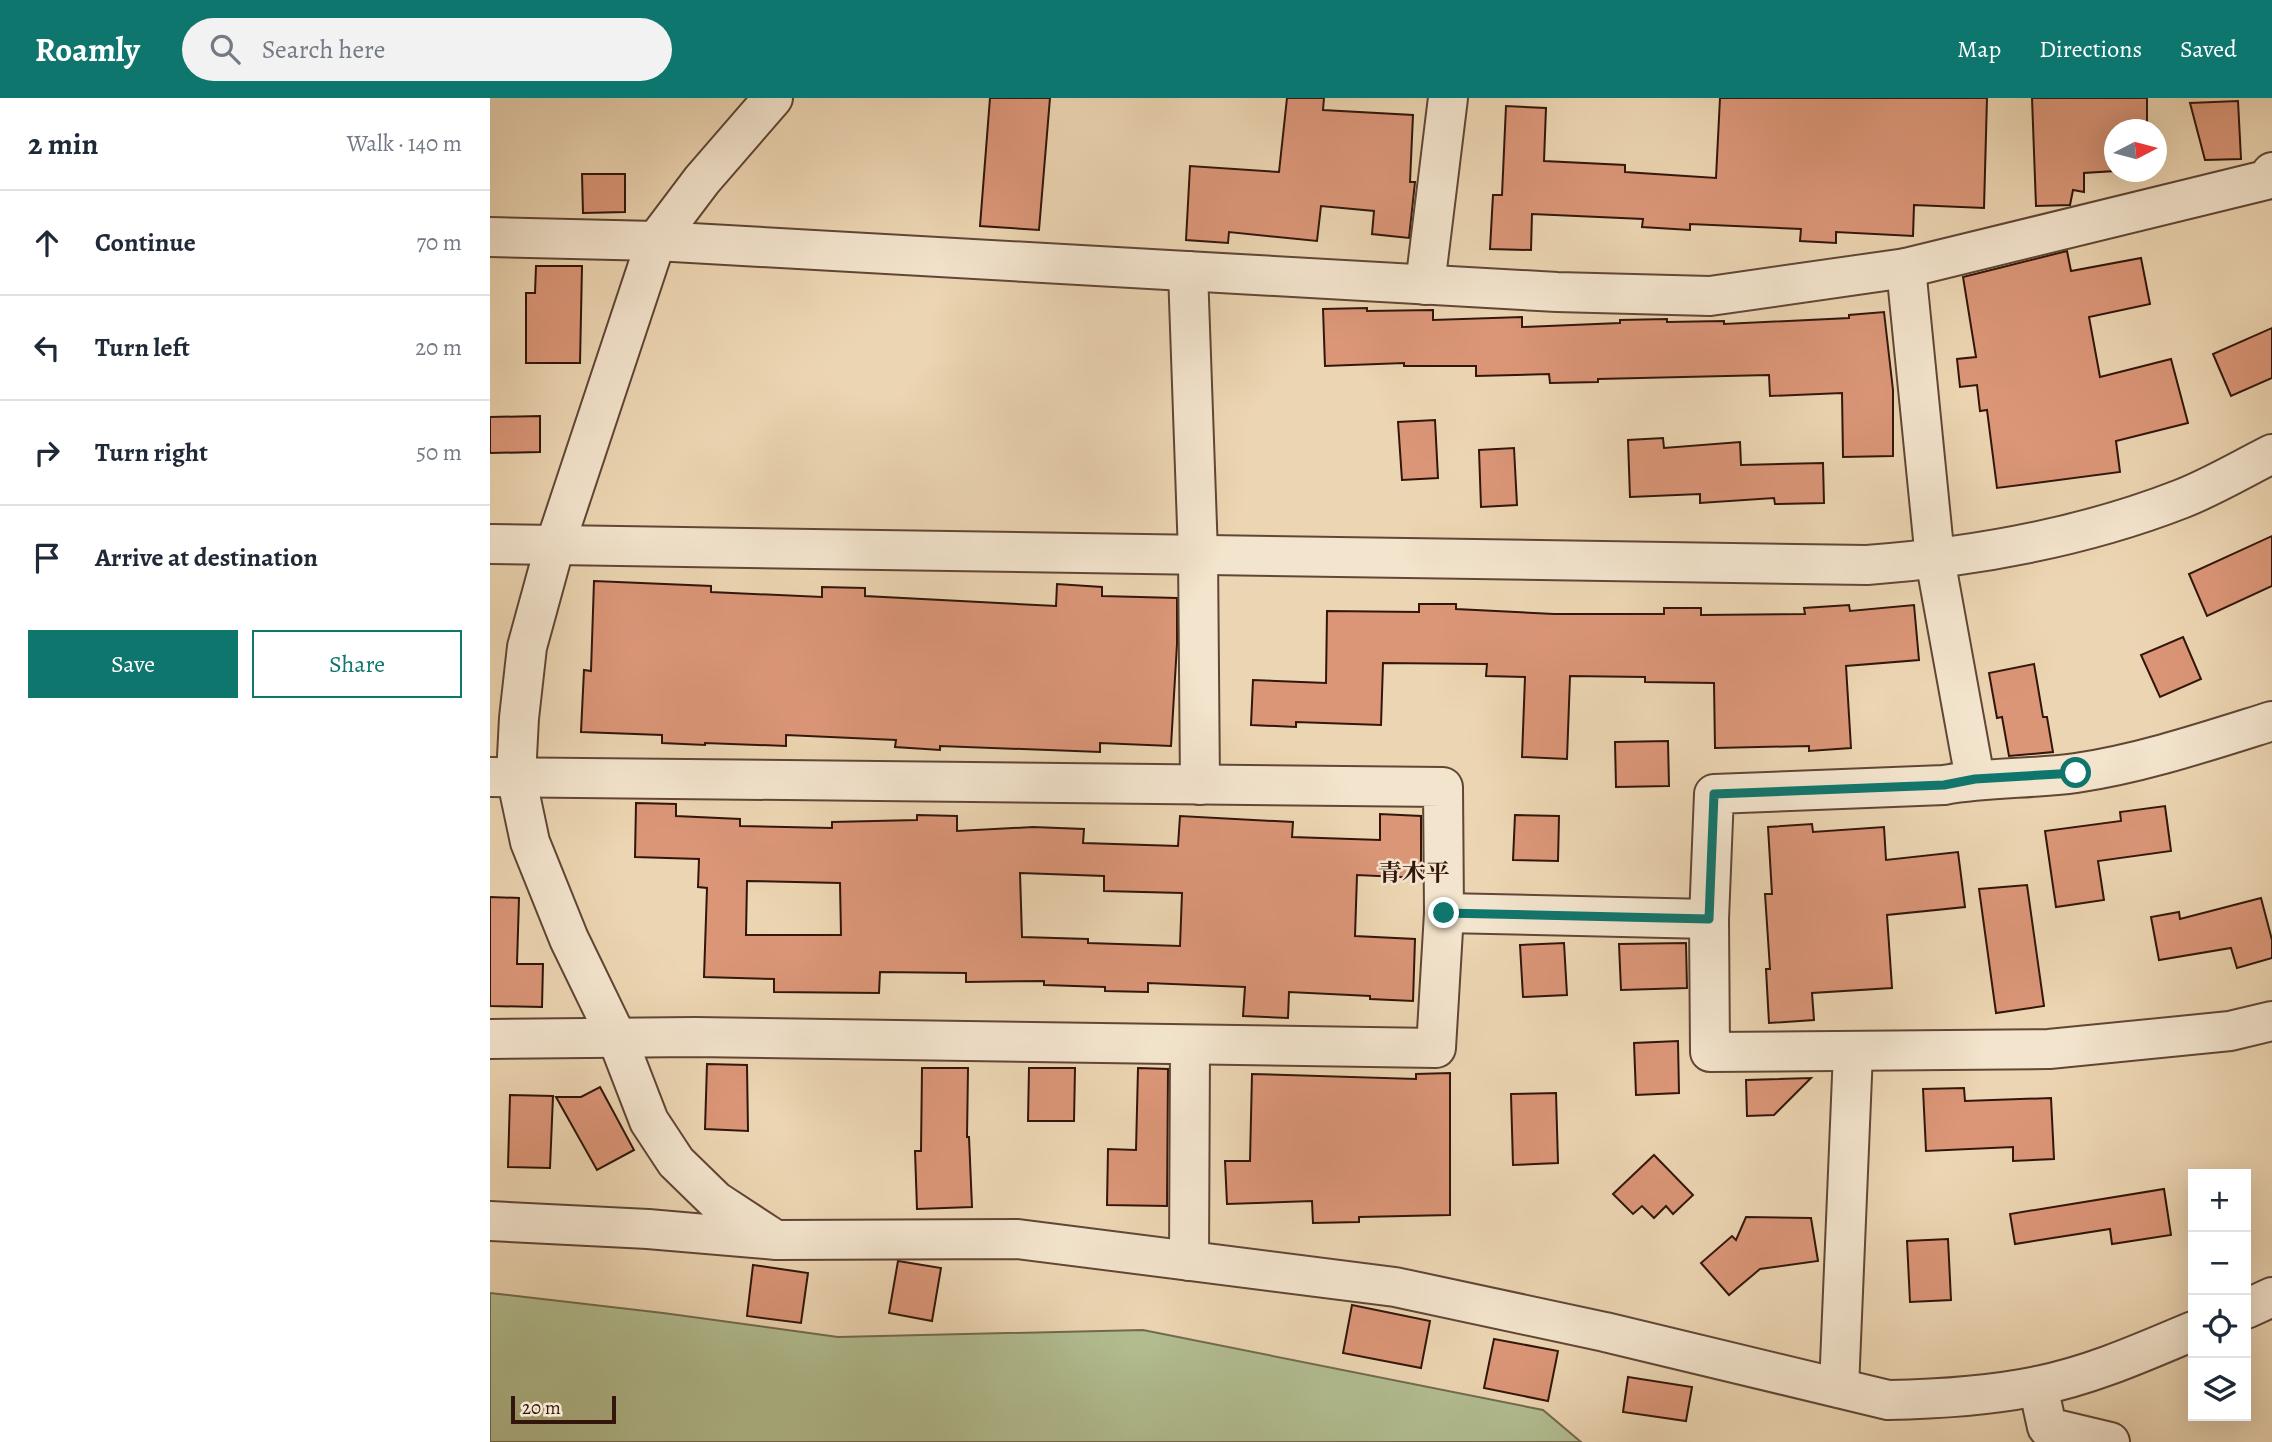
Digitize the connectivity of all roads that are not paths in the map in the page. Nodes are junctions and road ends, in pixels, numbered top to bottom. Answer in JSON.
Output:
{"nodes":[{"id":1,"x":773,"y":98,"type":"edge"},
{"id":2,"x":1448,"y":98,"type":"edge"},
{"id":3,"x":2272,"y":172,"type":"edge"},
{"id":4,"x":490,"y":237,"type":"edge"},
{"id":5,"x":656,"y":241,"type":"junction"},
{"id":6,"x":1906,"y":268,"type":"junction"},
{"id":7,"x":1188,"y":271,"type":"junction"},
{"id":8,"x":1425,"y":285,"type":"junction"},
{"id":9,"x":2272,"y":454,"type":"edge"},
{"id":10,"x":490,"y":544,"type":"edge"},
{"id":11,"x":555,"y":545,"type":"junction"},
{"id":12,"x":1198,"y":554,"type":"junction"},
{"id":13,"x":1935,"y":559,"type":"junction"},
{"id":14,"x":2272,"y":721,"type":"edge"},
{"id":15,"x":503,"y":776,"type":"edge"},
{"id":16,"x":1975,"y":779,"type":"junction"},
{"id":17,"x":1200,"y":785,"type":"junction"},
{"id":18,"x":1444,"y":913,"type":"junction"},
{"id":19,"x":1709,"y":919,"type":"junction"},
{"id":20,"x":2272,"y":1021,"type":"edge"},
{"id":21,"x":617,"y":1038,"type":"junction"},
{"id":22,"x":490,"y":1039,"type":"edge"},
{"id":23,"x":1190,"y":1046,"type":"junction"},
{"id":24,"x":1853,"y":1052,"type":"junction"},
{"id":25,"x":490,"y":1221,"type":"edge"},
{"id":26,"x":776,"y":1240,"type":"junction"},
{"id":27,"x":1189,"y":1261,"type":"junction"},
{"id":28,"x":2272,"y":1297,"type":"edge"},
{"id":29,"x":2251,"y":1306,"type":"edge"},
{"id":30,"x":2188,"y":1333,"type":"edge"},
{"id":31,"x":2038,"y":1386,"type":"junction"},
{"id":32,"x":1839,"y":1388,"type":"junction"},
{"id":33,"x":2110,"y":1442,"type":"edge"}],
"edges":[{"from":1,"to":5,"type":"street"},
{"from":2,"to":8,"type":"street"},
{"from":3,"to":6,"type":"street"},
{"from":4,"to":5,"type":"street"},
{"from":5,"to":7,"type":"street"},
{"from":5,"to":11,"type":"street"},
{"from":6,"to":8,"type":"street"},
{"from":6,"to":13,"type":"street"},
{"from":7,"to":8,"type":"street"},
{"from":7,"to":12,"type":"street"},
{"from":9,"to":13,"type":"street"},
{"from":10,"to":11,"type":"street"},
{"from":11,"to":12,"type":"street"},
{"from":11,"to":15,"type":"street"},
{"from":12,"to":13,"type":"street"},
{"from":12,"to":17,"type":"street"},
{"from":13,"to":16,"type":"street"},
{"from":14,"to":16,"type":"street"},
{"from":15,"to":17,"type":"street"},
{"from":15,"to":21,"type":"street"},
{"from":16,"to":19,"type":"street"},
{"from":17,"to":18,"type":"street"},
{"from":18,"to":19,"type":"street"},
{"from":18,"to":23,"type":"street"},
{"from":19,"to":24,"type":"street"},
{"from":20,"to":24,"type":"street"},
{"from":21,"to":22,"type":"street"},
{"from":21,"to":23,"type":"street"},
{"from":21,"to":26,"type":"street"},
{"from":23,"to":27,"type":"street"},
{"from":24,"to":32,"type":"street"},
{"from":25,"to":26,"type":"street"},
{"from":26,"to":27,"type":"street"},
{"from":27,"to":32,"type":"street"},
{"from":28,"to":29,"type":"street"},
{"from":30,"to":31,"type":"street"},
{"from":31,"to":32,"type":"street"},
{"from":31,"to":33,"type":"street"}]}
